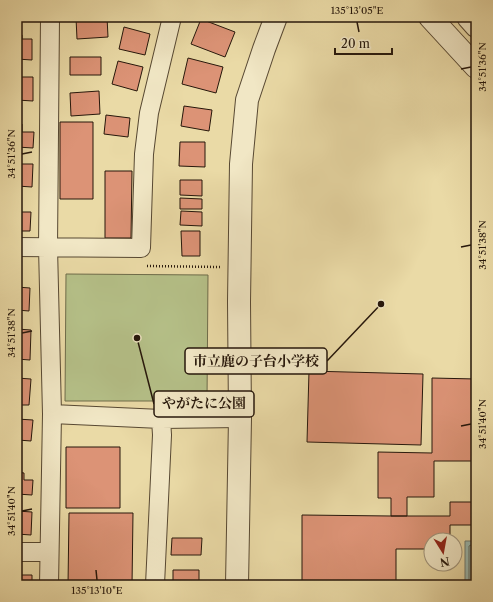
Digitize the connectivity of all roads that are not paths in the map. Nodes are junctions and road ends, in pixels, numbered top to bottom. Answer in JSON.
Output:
{"nodes":[{"id":1,"x":50,"y":17,"type":"edge"},
{"id":2,"x":172,"y":17,"type":"edge"},
{"id":3,"x":276,"y":17,"type":"edge"},
{"id":4,"x":430,"y":17,"type":"edge"},
{"id":5,"x":468,"y":17,"type":"edge"},
{"id":6,"x":476,"y":26,"type":"edge"},
{"id":7,"x":476,"y":67,"type":"edge"},
{"id":8,"x":17,"y":247,"type":"edge"},
{"id":9,"x":48,"y":247,"type":"junction"},
{"id":10,"x":52,"y":414,"type":"junction"},
{"id":11,"x":240,"y":418,"type":"junction"},
{"id":12,"x":161,"y":419,"type":"junction"},
{"id":13,"x":17,"y":552,"type":"edge"},
{"id":14,"x":49,"y":552,"type":"junction"},
{"id":15,"x":50,"y":585,"type":"edge"},
{"id":16,"x":155,"y":585,"type":"edge"},
{"id":17,"x":237,"y":585,"type":"edge"}],
"edges":[{"from":1,"to":9,"type":"street"},
{"from":2,"to":9,"type":"street"},
{"from":3,"to":11,"type":"street"},
{"from":4,"to":7,"type":"street"},
{"from":5,"to":6,"type":"street"},
{"from":8,"to":9,"type":"street"},
{"from":9,"to":10,"type":"street"},
{"from":10,"to":12,"type":"street"},
{"from":10,"to":14,"type":"street"},
{"from":11,"to":12,"type":"street"},
{"from":11,"to":17,"type":"street"},
{"from":12,"to":16,"type":"street"},
{"from":13,"to":14,"type":"street"},
{"from":14,"to":15,"type":"street"}]}
